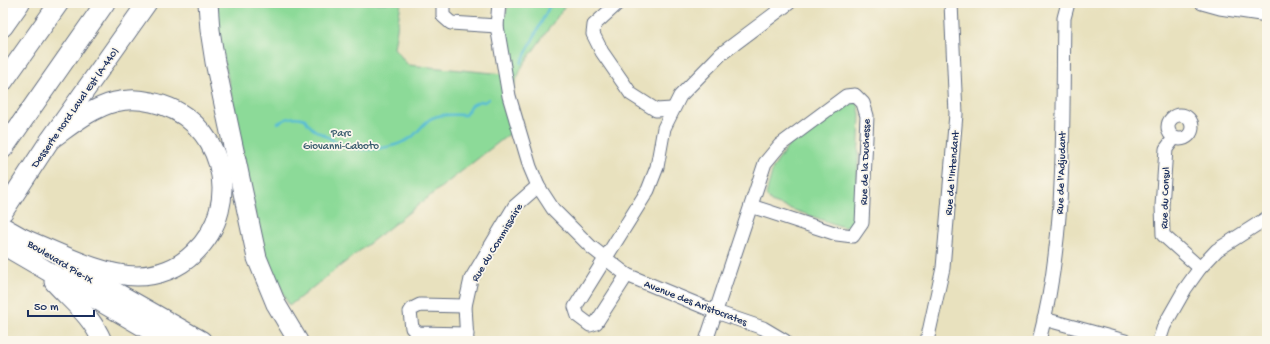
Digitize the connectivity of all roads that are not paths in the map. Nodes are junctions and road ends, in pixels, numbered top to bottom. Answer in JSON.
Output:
{"nodes":[{"id":1,"x":20,"y":3,"type":"edge"},
{"id":2,"x":59,"y":3,"type":"edge"},
{"id":3,"x":105,"y":3,"type":"edge"},
{"id":4,"x":147,"y":3,"type":"edge"},
{"id":5,"x":208,"y":3,"type":"edge"},
{"id":6,"x":443,"y":3,"type":"edge"},
{"id":7,"x":499,"y":3,"type":"edge"},
{"id":8,"x":618,"y":3,"type":"edge"},
{"id":9,"x":790,"y":3,"type":"edge"},
{"id":10,"x":951,"y":3,"type":"edge"},
{"id":11,"x":1068,"y":3,"type":"edge"},
{"id":12,"x":1202,"y":3,"type":"edge"},
{"id":13,"x":1267,"y":15,"type":"edge"},
{"id":14,"x":497,"y":26,"type":"junction"},
{"id":15,"x":3,"y":27,"type":"edge"},
{"id":16,"x":3,"y":82,"type":"edge"},
{"id":17,"x":672,"y":109,"type":"junction"},
{"id":18,"x":1174,"y":138,"type":"dead end"},
{"id":19,"x":50,"y":140,"type":"junction"},
{"id":20,"x":3,"y":149,"type":"edge"},
{"id":21,"x":538,"y":186,"type":"junction"},
{"id":22,"x":751,"y":206,"type":"junction"},
{"id":23,"x":3,"y":212,"type":"edge"},
{"id":24,"x":1267,"y":218,"type":"edge"},
{"id":25,"x":10,"y":238,"type":"edge"},
{"id":26,"x":606,"y":259,"type":"junction"},
{"id":27,"x":39,"y":266,"type":"junction"},
{"id":28,"x":1200,"y":268,"type":"junction"},
{"id":29,"x":627,"y":275,"type":"junction"},
{"id":30,"x":465,"y":306,"type":"junction"},
{"id":31,"x":716,"y":312,"type":"junction"},
{"id":32,"x":1044,"y":319,"type":"junction"},
{"id":33,"x":162,"y":334,"type":"edge"},
{"id":34,"x":467,"y":338,"type":"edge"},
{"id":35,"x":102,"y":341,"type":"edge"},
{"id":36,"x":202,"y":341,"type":"edge"},
{"id":37,"x":298,"y":341,"type":"edge"},
{"id":38,"x":706,"y":341,"type":"edge"},
{"id":39,"x":785,"y":341,"type":"edge"},
{"id":40,"x":927,"y":341,"type":"edge"},
{"id":41,"x":1039,"y":341,"type":"edge"},
{"id":42,"x":1125,"y":341,"type":"edge"},
{"id":43,"x":1159,"y":341,"type":"edge"}],
"edges":[{"from":1,"to":15,"type":"highway"},
{"from":2,"to":16,"type":"highway"},
{"from":3,"to":20,"type":"highway"},
{"from":4,"to":19,"type":"highway","name":"Desserte nord Laval Est (A-440)"},
{"from":5,"to":37,"type":"highway"},
{"from":6,"to":14,"type":"street"},
{"from":7,"to":14,"type":"street","name":"Avenue des Aristocrates"},
{"from":8,"to":17,"type":"street"},
{"from":9,"to":17,"type":"street"},
{"from":10,"to":40,"type":"street","name":"Rue de l'Intendant"},
{"from":11,"to":32,"type":"street","name":"Rue de l'Adjudant"},
{"from":12,"to":13,"type":"street"},
{"from":14,"to":21,"type":"street","name":"Avenue des Aristocrates"},
{"from":17,"to":26,"type":"street"},
{"from":18,"to":28,"type":"street","name":"Rue du Consul"},
{"from":19,"to":23,"type":"highway","name":"Desserte nord Laval Est (A-440)"},
{"from":19,"to":25,"type":"highway"},
{"from":21,"to":26,"type":"street","name":"Avenue des Aristocrates"},
{"from":21,"to":30,"type":"street","name":"Rue du Commissaire"},
{"from":22,"to":22,"type":"street","name":"Rue de la Duchesse"},
{"from":22,"to":31,"type":"street","name":"Rue de la Duchesse"},
{"from":24,"to":28,"type":"street"},
{"from":25,"to":27,"type":"highway","name":"Boulevard Pie-IX"},
{"from":25,"to":33,"type":"highway","name":"Boulevard Pie-IX"},
{"from":26,"to":29,"type":"street","name":"Avenue des Aristocrates"},
{"from":26,"to":29,"type":"street"},
{"from":27,"to":33,"type":"highway","name":"Boulevard Pie-IX"},
{"from":27,"to":35,"type":"highway"},
{"from":28,"to":43,"type":"street"},
{"from":29,"to":31,"type":"street","name":"Avenue des Aristocrates"},
{"from":30,"to":34,"type":"street","name":"Rue du Commissaire"},
{"from":30,"to":34,"type":"street","name":"Rue du Commissaire"},
{"from":31,"to":38,"type":"street","name":"Rue de la Duchesse"},
{"from":31,"to":39,"type":"street","name":"Avenue des Aristocrates"},
{"from":32,"to":41,"type":"street","name":"Rue de l'Adjudant"},
{"from":32,"to":42,"type":"street"},
{"from":33,"to":36,"type":"highway","name":"Boulevard Pie-IX"}]}
